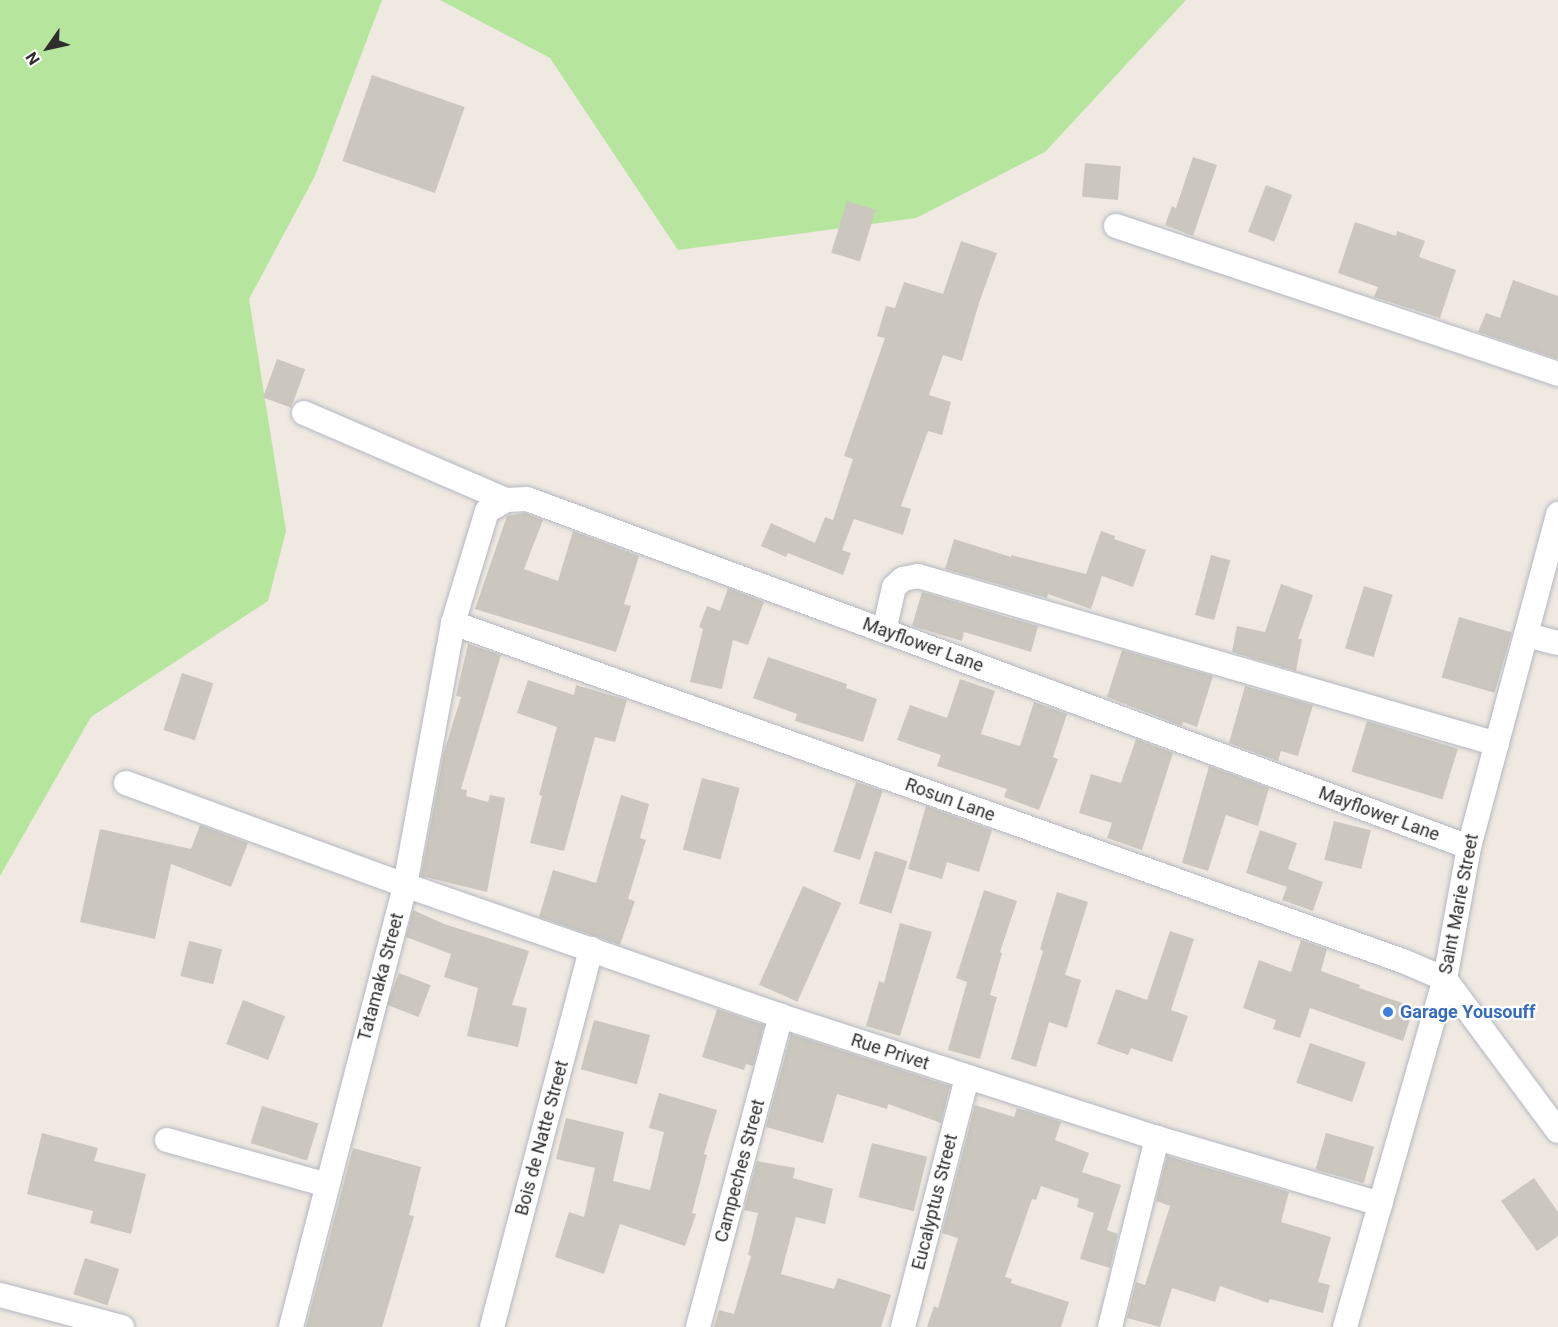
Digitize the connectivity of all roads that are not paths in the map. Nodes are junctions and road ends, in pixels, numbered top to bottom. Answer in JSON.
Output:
{"nodes":[{"id":1,"x":1116,"y":226,"type":"dead end"},
{"id":2,"x":1558,"y":374,"type":"edge"},
{"id":3,"x":304,"y":412,"type":"dead end"},
{"id":4,"x":506,"y":500,"type":"junction"},
{"id":5,"x":1558,"y":514,"type":"edge"},
{"id":6,"x":453,"y":623,"type":"junction"},
{"id":7,"x":884,"y":631,"type":"junction"},
{"id":8,"x":1527,"y":635,"type":"junction"},
{"id":9,"x":1558,"y":643,"type":"edge"},
{"id":10,"x":1497,"y":744,"type":"junction"},
{"id":11,"x":126,"y":783,"type":"dead end"},
{"id":12,"x":1469,"y":847,"type":"junction"},
{"id":13,"x":405,"y":885,"type":"junction"},
{"id":14,"x":591,"y":949,"type":"junction"},
{"id":15,"x":1445,"y":979,"type":"junction"},
{"id":16,"x":781,"y":1016,"type":"junction"},
{"id":17,"x":967,"y":1078,"type":"junction"},
{"id":18,"x":1558,"y":1131,"type":"edge"},
{"id":19,"x":1157,"y":1138,"type":"junction"},
{"id":20,"x":167,"y":1140,"type":"dead end"},
{"id":21,"x":327,"y":1185,"type":"junction"},
{"id":22,"x":1380,"y":1204,"type":"junction"},
{"id":23,"x":0,"y":1295,"type":"edge"},
{"id":24,"x":122,"y":1327,"type":"edge"},
{"id":25,"x":291,"y":1327,"type":"edge"},
{"id":26,"x":492,"y":1327,"type":"edge"},
{"id":27,"x":698,"y":1327,"type":"edge"},
{"id":28,"x":903,"y":1327,"type":"edge"},
{"id":29,"x":1110,"y":1327,"type":"edge"},
{"id":30,"x":1345,"y":1327,"type":"edge"}],
"edges":[{"from":1,"to":2,"type":"street"},
{"from":3,"to":4,"type":"street","name":"Mayflower Lane"},
{"from":4,"to":6,"type":"street"},
{"from":4,"to":7,"type":"street","name":"Mayflower Lane"},
{"from":5,"to":8,"type":"street","name":"Saint Marie Street"},
{"from":6,"to":13,"type":"street","name":"Tatamaka Street"},
{"from":6,"to":15,"type":"street","name":"Rosun Lane"},
{"from":7,"to":10,"type":"street"},
{"from":7,"to":12,"type":"street","name":"Mayflower Lane"},
{"from":8,"to":9,"type":"street"},
{"from":8,"to":10,"type":"street","name":"Saint Marie Street"},
{"from":10,"to":12,"type":"street","name":"Saint Marie Street"},
{"from":11,"to":13,"type":"street","name":"Rue Privet"},
{"from":12,"to":15,"type":"street","name":"Saint Marie Street"},
{"from":13,"to":14,"type":"street","name":"Rue Privet"},
{"from":13,"to":21,"type":"street","name":"Tatamaka Street"},
{"from":14,"to":16,"type":"street","name":"Rue Privet"},
{"from":14,"to":26,"type":"street","name":"Bois de Natte Street"},
{"from":15,"to":18,"type":"street"},
{"from":15,"to":22,"type":"street","name":"Saint Marie Street"},
{"from":16,"to":17,"type":"street","name":"Rue Privet"},
{"from":16,"to":27,"type":"street","name":"Campeches Street"},
{"from":17,"to":19,"type":"street","name":"Rue Privet"},
{"from":17,"to":28,"type":"street","name":"Eucalyptus Street"},
{"from":19,"to":22,"type":"street","name":"Rue Privet"},
{"from":19,"to":29,"type":"street"},
{"from":20,"to":21,"type":"street"},
{"from":21,"to":25,"type":"street","name":"Tatamaka Street"},
{"from":22,"to":30,"type":"street","name":"Saint Marie Street"},
{"from":23,"to":24,"type":"street"}]}
